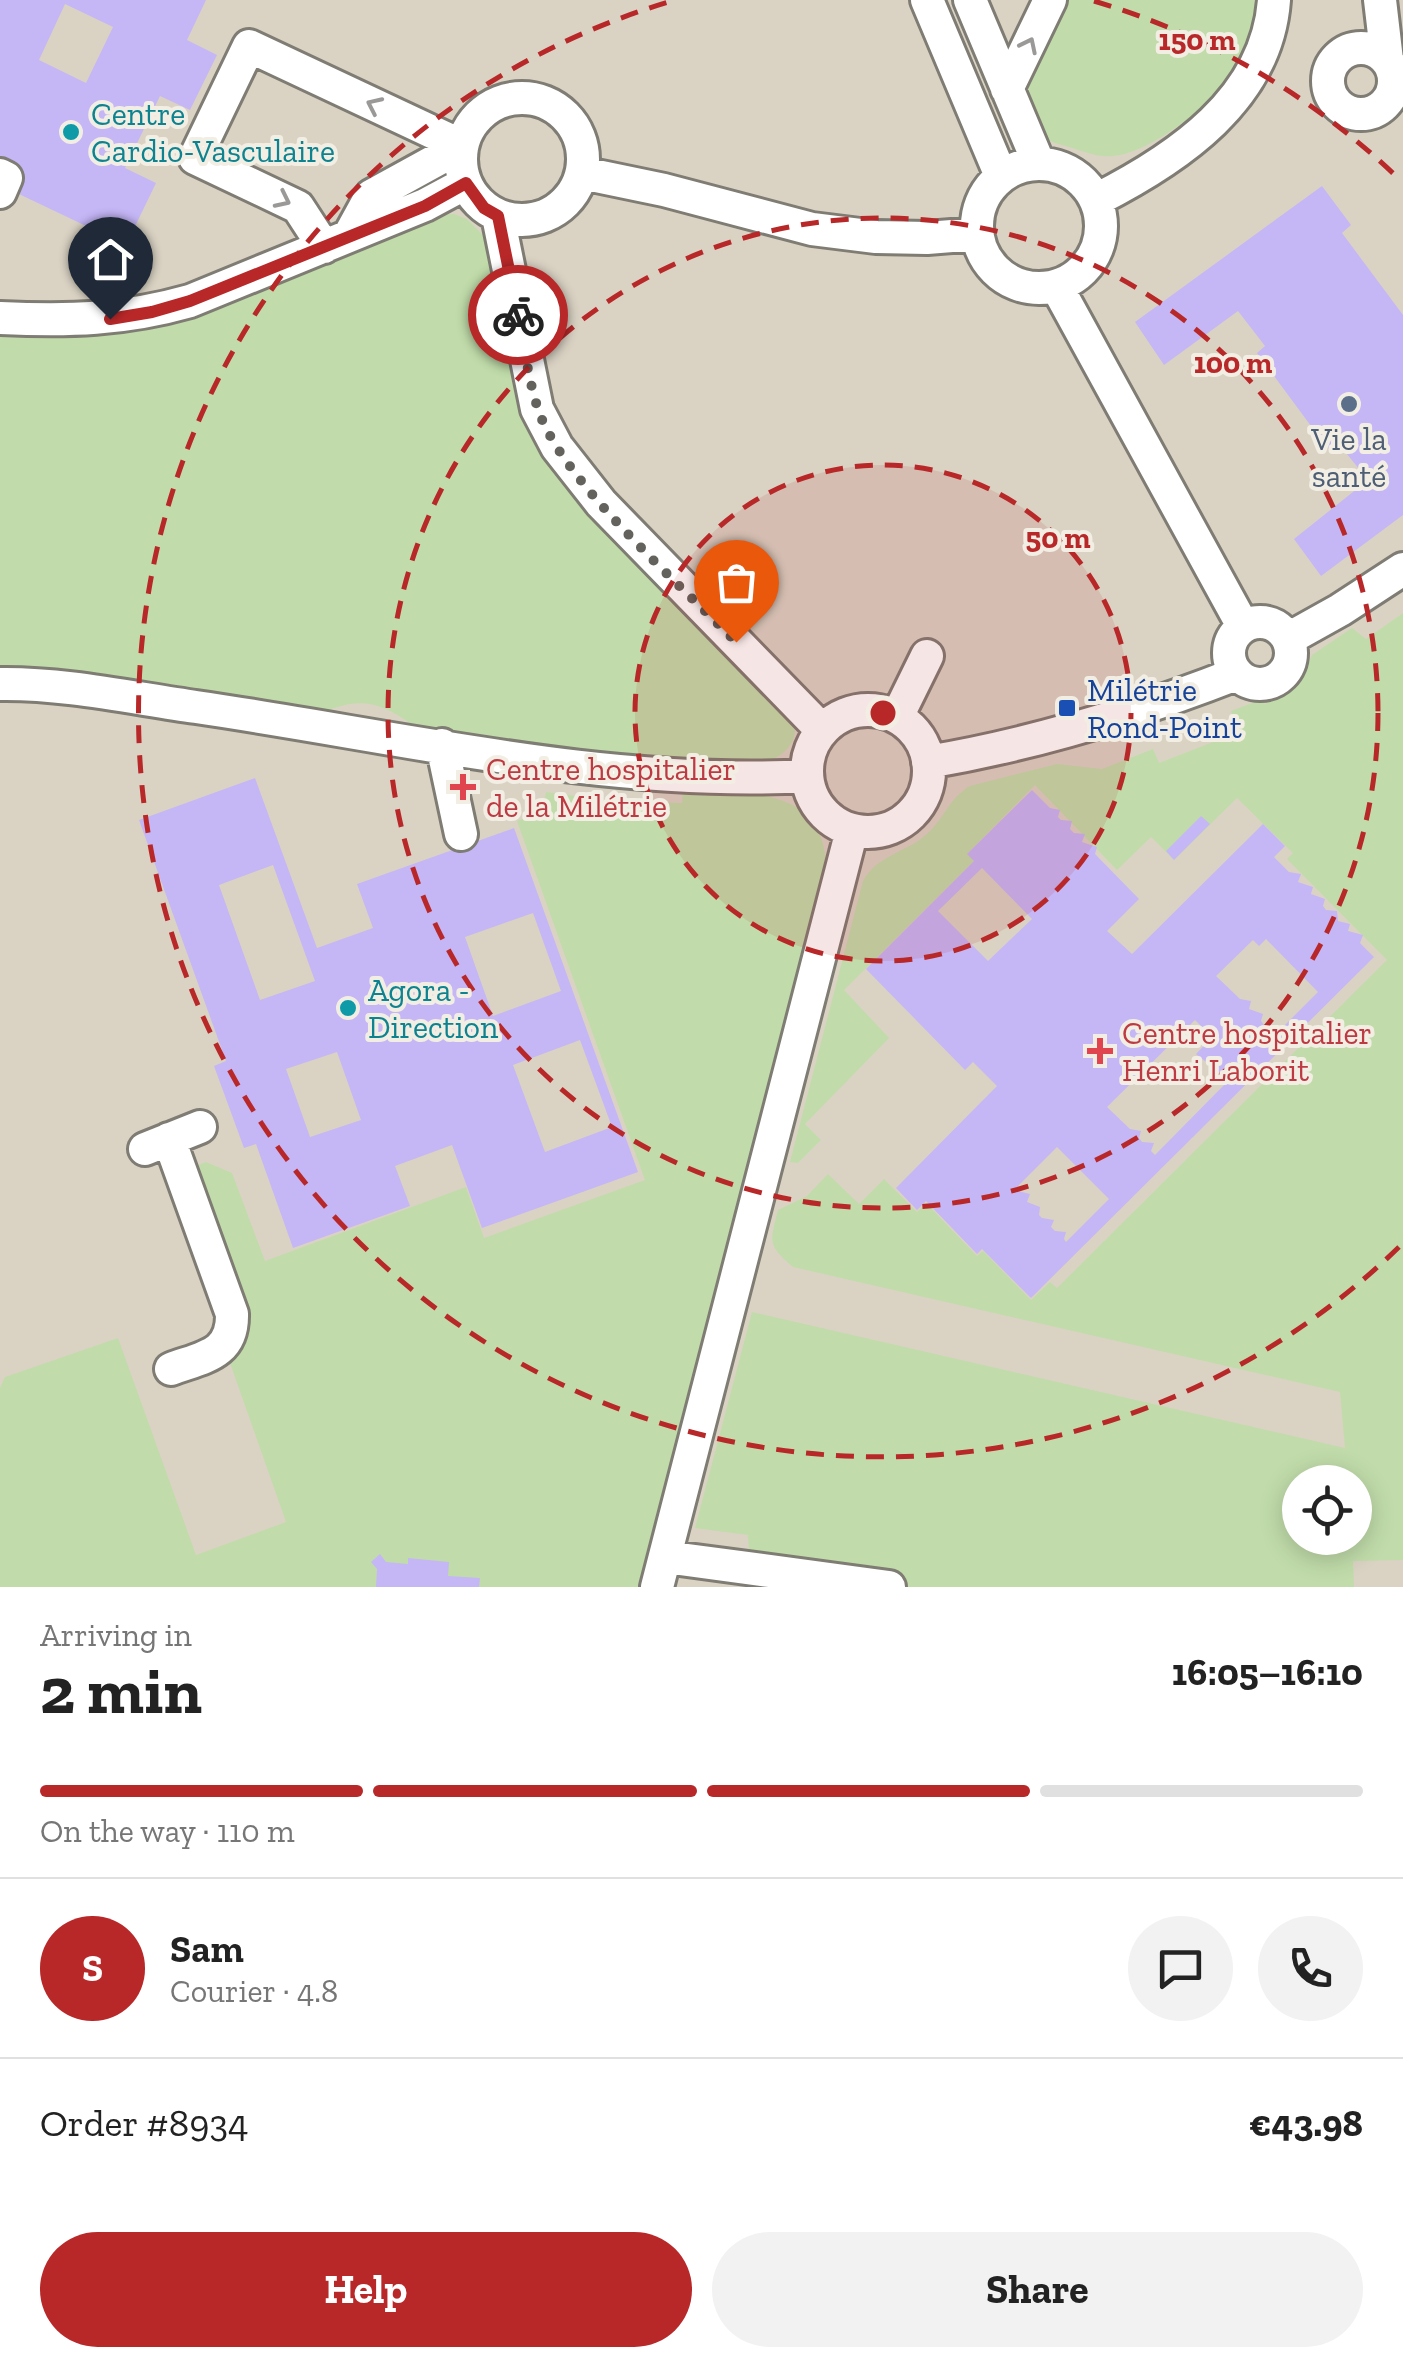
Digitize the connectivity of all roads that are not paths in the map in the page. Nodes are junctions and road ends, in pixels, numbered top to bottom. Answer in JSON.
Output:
{"nodes":[{"id":1,"x":927,"y":0,"type":"edge"},
{"id":2,"x":970,"y":0,"type":"edge"},
{"id":3,"x":1050,"y":0,"type":"edge"},
{"id":4,"x":1274,"y":0,"type":"edge"},
{"id":5,"x":1363,"y":0,"type":"edge"},
{"id":6,"x":1380,"y":0,"type":"edge"},
{"id":7,"x":1351,"y":50,"type":"junction"},
{"id":8,"x":1387,"y":60,"type":"junction"},
{"id":9,"x":1007,"y":90,"type":"junction"},
{"id":10,"x":1395,"y":100,"type":"edge"},
{"id":11,"x":462,"y":146,"type":"junction"},
{"id":12,"x":1038,"y":164,"type":"junction"},
{"id":13,"x":582,"y":173,"type":"junction"},
{"id":14,"x":0,"y":175,"type":"edge"},
{"id":15,"x":1001,"y":176,"type":"junction"},
{"id":16,"x":466,"y":183,"type":"junction"},
{"id":17,"x":0,"y":192,"type":"edge"},
{"id":18,"x":1096,"y":200,"type":"junction"},
{"id":19,"x":498,"y":216,"type":"junction"},
{"id":20,"x":977,"y":234,"type":"junction"},
{"id":21,"x":336,"y":242,"type":"junction"},
{"id":22,"x":1057,"y":287,"type":"junction"},
{"id":23,"x":0,"y":318,"type":"edge"},
{"id":24,"x":1403,"y":569,"type":"edge"},
{"id":25,"x":1243,"y":626,"type":"junction"},
{"id":26,"x":1288,"y":639,"type":"junction"},
{"id":27,"x":927,"y":656,"type":"dead end"},
{"id":28,"x":1236,"y":674,"type":"junction"},
{"id":29,"x":0,"y":684,"type":"edge"},
{"id":30,"x":897,"y":717,"type":"junction"},
{"id":31,"x":822,"y":730,"type":"junction"},
{"id":32,"x":442,"y":746,"type":"junction"},
{"id":33,"x":928,"y":762,"type":"junction"},
{"id":34,"x":807,"y":776,"type":"junction"},
{"id":35,"x":852,"y":830,"type":"junction"},
{"id":36,"x":461,"y":834,"type":"dead end"},
{"id":37,"x":200,"y":1127,"type":"dead end"},
{"id":38,"x":171,"y":1369,"type":"dead end"},
{"id":39,"x":661,"y":1572,"type":"edge"},
{"id":40,"x":889,"y":1587,"type":"edge"}],
"edges":[{"from":1,"to":15,"type":"street"},
{"from":2,"to":9,"type":"street"},
{"from":9,"to":3,"type":"street","one_way":true},
{"from":4,"to":18,"type":"street"},
{"from":5,"to":7,"type":"street"},
{"from":6,"to":8,"type":"street"},
{"from":7,"to":8,"type":"street"},
{"from":7,"to":10,"type":"street"},
{"from":8,"to":10,"type":"street"},
{"from":9,"to":12,"type":"street"},
{"from":11,"to":13,"type":"street"},
{"from":11,"to":16,"type":"street"},
{"from":11,"to":21,"type":"street"},
{"from":11,"to":21,"type":"street","one_way":true},
{"from":12,"to":15,"type":"street"},
{"from":12,"to":18,"type":"street"},
{"from":13,"to":19,"type":"street"},
{"from":13,"to":20,"type":"street"},
{"from":14,"to":17,"type":"street"},
{"from":15,"to":20,"type":"street"},
{"from":16,"to":19,"type":"street"},
{"from":16,"to":21,"type":"street"},
{"from":18,"to":22,"type":"street"},
{"from":19,"to":31,"type":"street"},
{"from":20,"to":22,"type":"street"},
{"from":21,"to":23,"type":"street"},
{"from":22,"to":25,"type":"street"},
{"from":24,"to":26,"type":"street"},
{"from":25,"to":26,"type":"street"},
{"from":25,"to":28,"type":"street"},
{"from":26,"to":28,"type":"street"},
{"from":27,"to":30,"type":"street"},
{"from":28,"to":33,"type":"street"},
{"from":29,"to":32,"type":"street"},
{"from":30,"to":31,"type":"street"},
{"from":30,"to":33,"type":"street"},
{"from":31,"to":34,"type":"street"},
{"from":32,"to":34,"type":"street"},
{"from":32,"to":36,"type":"street"},
{"from":33,"to":35,"type":"street"},
{"from":34,"to":35,"type":"street"},
{"from":35,"to":39,"type":"street"},
{"from":37,"to":38,"type":"street"},
{"from":39,"to":40,"type":"street"}]}
